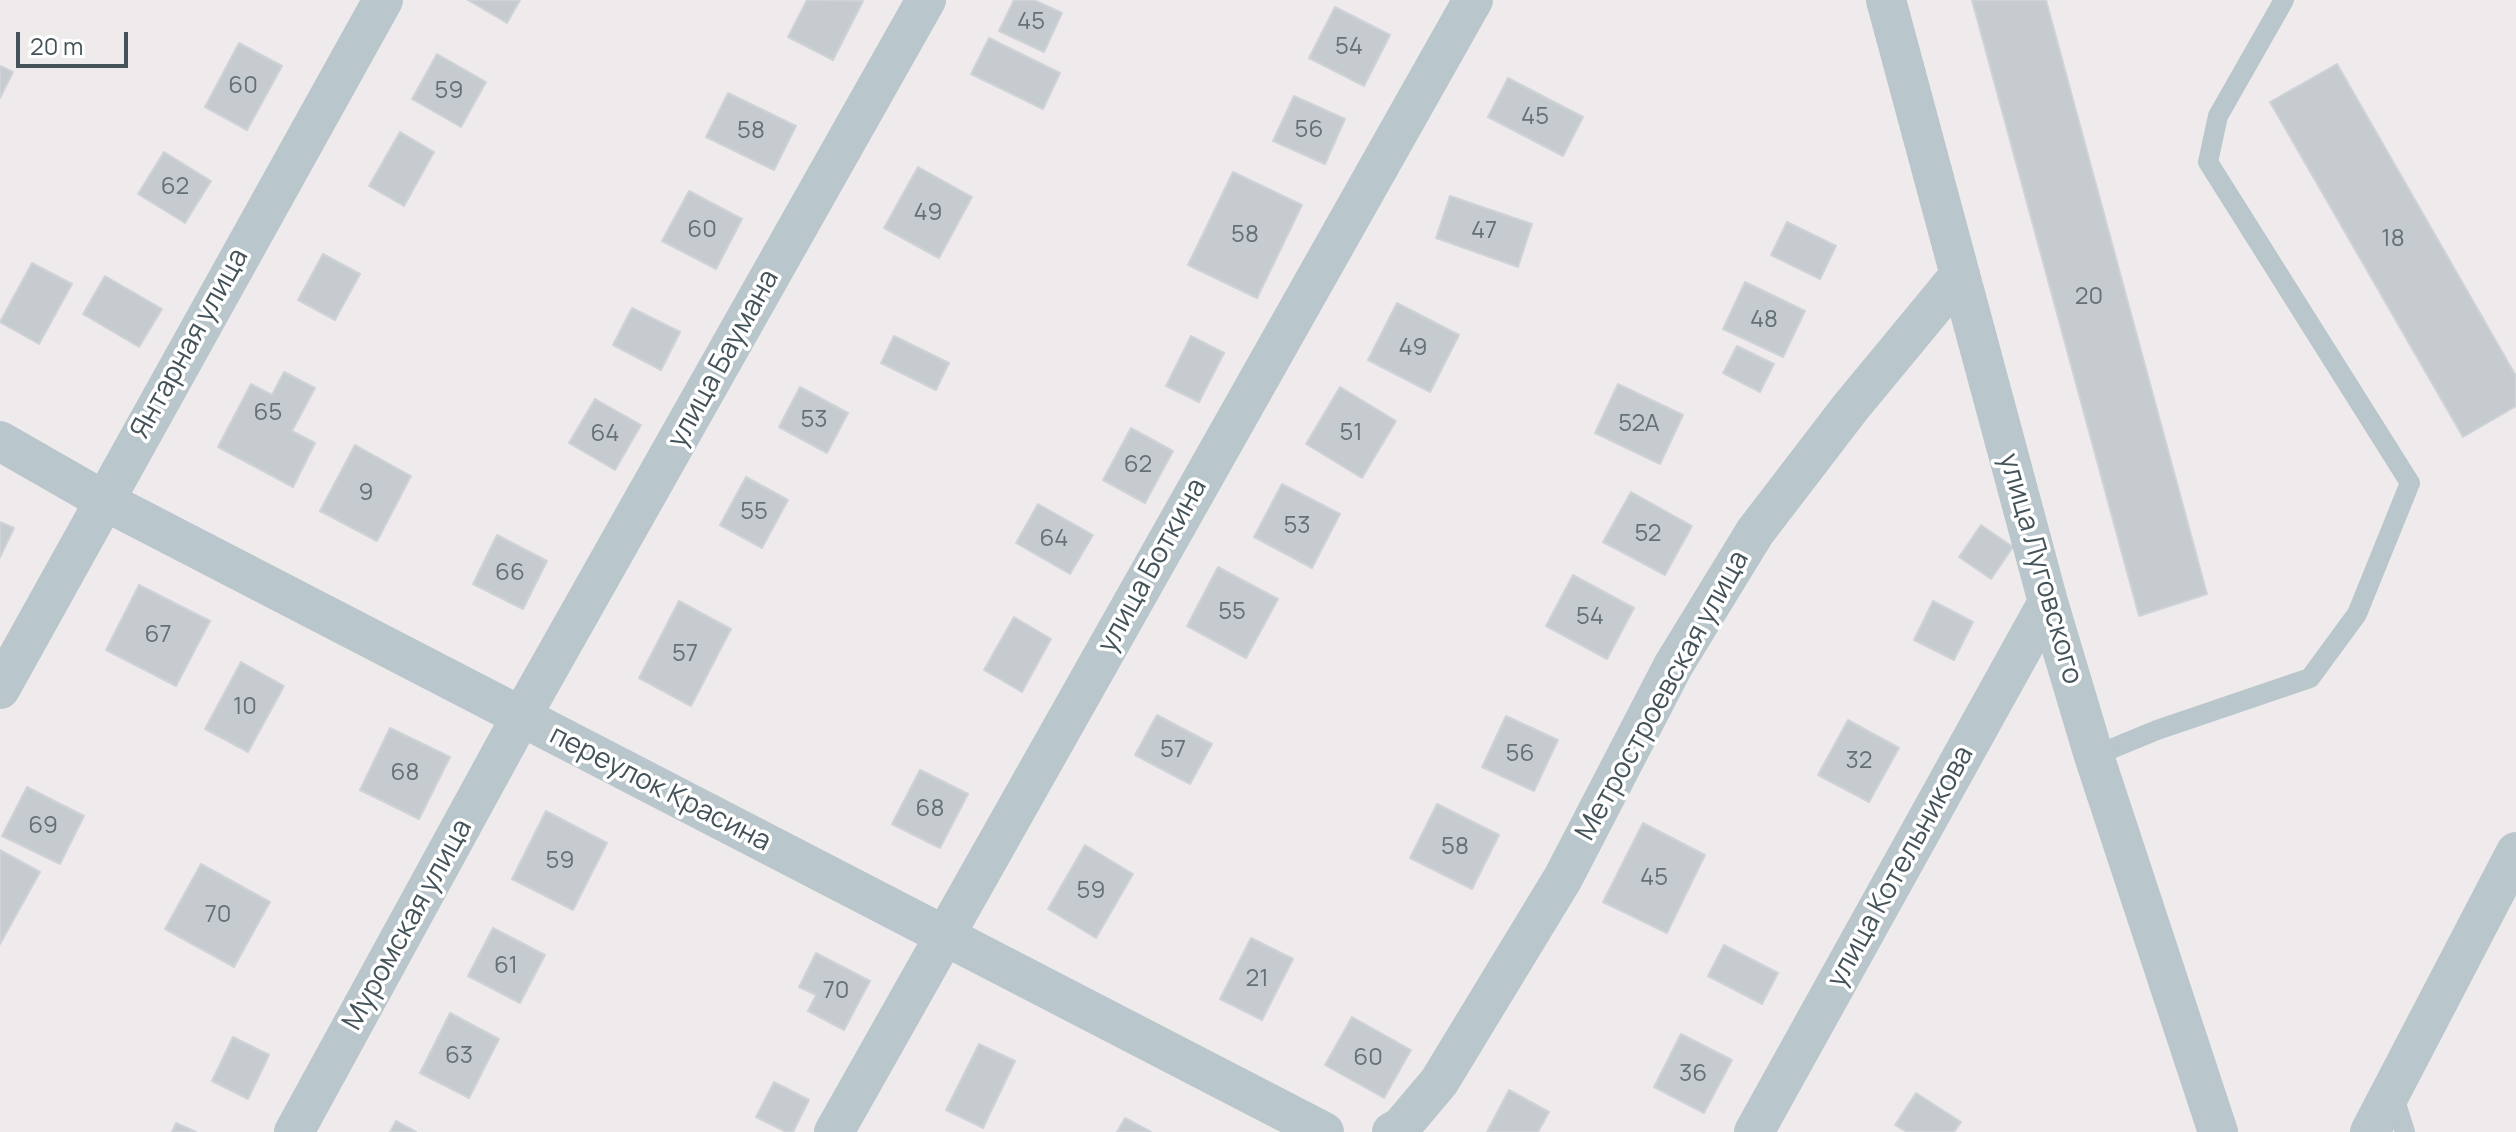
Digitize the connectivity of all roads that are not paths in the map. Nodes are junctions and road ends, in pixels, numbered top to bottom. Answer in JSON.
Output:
{"nodes":[{"id":1,"x":383,"y":0,"type":"edge"},
{"id":2,"x":926,"y":0,"type":"edge"},
{"id":3,"x":1473,"y":0,"type":"edge"},
{"id":4,"x":1886,"y":0,"type":"edge"},
{"id":5,"x":2284,"y":0,"type":"edge"},
{"id":6,"x":1959,"y":276,"type":"junction"},
{"id":7,"x":0,"y":441,"type":"edge"},
{"id":8,"x":103,"y":500,"type":"junction"},
{"id":9,"x":2048,"y":602,"type":"junction"},
{"id":10,"x":0,"y":689,"type":"edge"},
{"id":11,"x":521,"y":717,"type":"junction"},
{"id":12,"x":2094,"y":756,"type":"junction"},
{"id":13,"x":2516,"y":852,"type":"edge"},
{"id":14,"x":943,"y":936,"type":"junction"},
{"id":15,"x":2392,"y":1090,"type":"junction"},
{"id":16,"x":294,"y":1132,"type":"edge"},
{"id":17,"x":834,"y":1132,"type":"edge"},
{"id":18,"x":1324,"y":1132,"type":"edge"},
{"id":19,"x":1392,"y":1132,"type":"edge"},
{"id":20,"x":1754,"y":1132,"type":"edge"},
{"id":21,"x":2218,"y":1132,"type":"edge"},
{"id":22,"x":2370,"y":1132,"type":"edge"},
{"id":23,"x":2405,"y":1132,"type":"edge"}],
"edges":[{"from":1,"to":8,"type":"street","name":"Янтарная улица"},
{"from":2,"to":11,"type":"street","name":"улица Баумана"},
{"from":3,"to":14,"type":"street","name":"улица Боткина"},
{"from":4,"to":6,"type":"street","name":"улица Луговского"},
{"from":5,"to":12,"type":"lane"},
{"from":6,"to":9,"type":"street","name":"улица Луговского"},
{"from":6,"to":19,"type":"street","name":"Метростроевская улица"},
{"from":7,"to":8,"type":"street","name":"переулок Красина"},
{"from":8,"to":10,"type":"street","name":"Янтарная улица"},
{"from":8,"to":11,"type":"street","name":"переулок Красина"},
{"from":9,"to":12,"type":"street","name":"улица Луговского"},
{"from":9,"to":20,"type":"street","name":"улица Котельникова"},
{"from":11,"to":14,"type":"street","name":"переулок Красина"},
{"from":11,"to":16,"type":"street","name":"Муромская улица"},
{"from":12,"to":21,"type":"street","name":"улица Луговского"},
{"from":13,"to":15,"type":"street"},
{"from":14,"to":17,"type":"street","name":"улица Боткина"},
{"from":14,"to":18,"type":"street","name":"переулок Красина"},
{"from":15,"to":22,"type":"street"},
{"from":15,"to":23,"type":"lane"}]}
